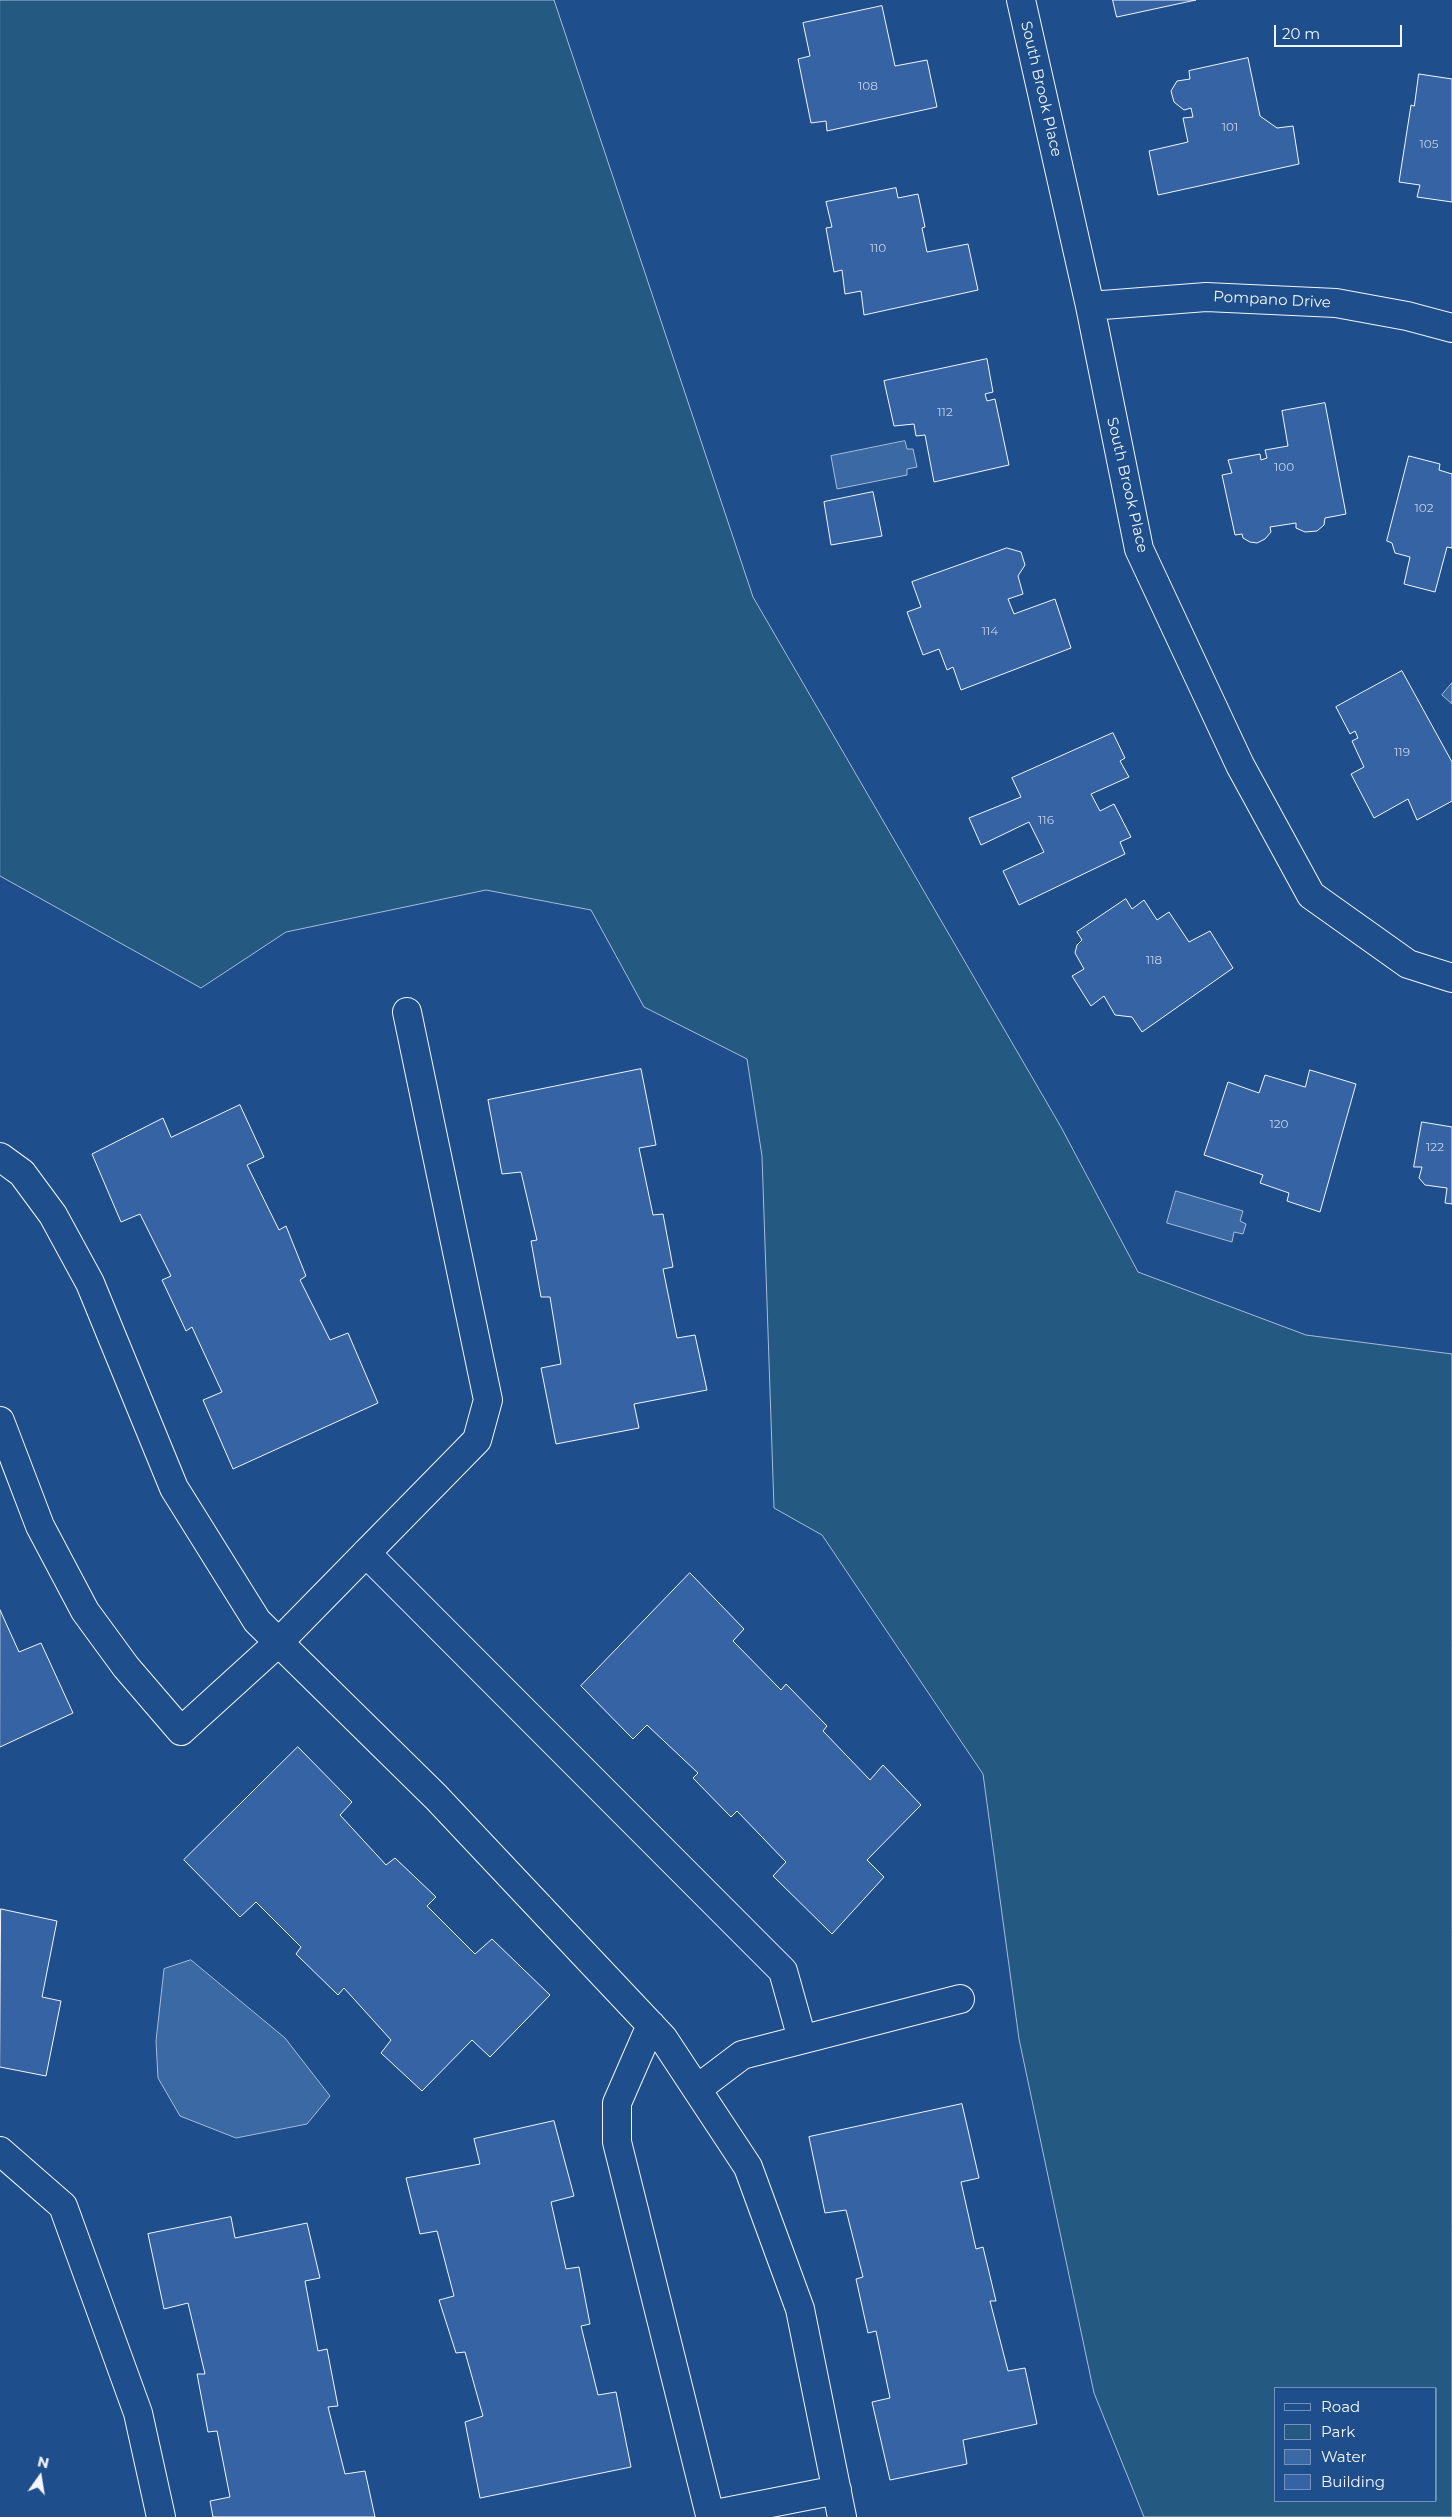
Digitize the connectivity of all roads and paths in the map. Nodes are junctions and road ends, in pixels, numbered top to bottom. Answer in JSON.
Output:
{"nodes":[{"id":1,"x":1021,"y":0,"type":"edge"},
{"id":2,"x":1090,"y":306,"type":"junction"},
{"id":3,"x":1452,"y":328,"type":"edge"},
{"id":4,"x":1452,"y":978,"type":"edge"},
{"id":5,"x":407,"y":1012,"type":"dead end"},
{"id":6,"x":0,"y":1156,"type":"edge"},
{"id":7,"x":0,"y":1421,"type":"edge"},
{"id":8,"x":366,"y":1554,"type":"junction"},
{"id":9,"x":279,"y":1642,"type":"junction"},
{"id":10,"x":960,"y":1999,"type":"dead end"},
{"id":11,"x":651,"y":2025,"type":"junction"},
{"id":12,"x":802,"y":2038,"type":"junction"},
{"id":13,"x":698,"y":2090,"type":"junction"},
{"id":14,"x":0,"y":2151,"type":"edge"},
{"id":15,"x":836,"y":2490,"type":"junction"},
{"id":16,"x":160,"y":2517,"type":"edge"},
{"id":17,"x":842,"y":2517,"type":"edge"}],
"edges":[{"from":1,"to":2,"type":"street","name":"South Brook Place"},
{"from":2,"to":3,"type":"street","name":"Pompano Drive"},
{"from":2,"to":4,"type":"street","name":"South Brook Place"},
{"from":5,"to":8,"type":"street"},
{"from":6,"to":9,"type":"street"},
{"from":7,"to":9,"type":"street"},
{"from":8,"to":9,"type":"street"},
{"from":8,"to":12,"type":"street"},
{"from":9,"to":11,"type":"street"},
{"from":10,"to":12,"type":"street"},
{"from":11,"to":13,"type":"street"},
{"from":11,"to":15,"type":"street"},
{"from":12,"to":13,"type":"street"},
{"from":13,"to":15,"type":"street"},
{"from":14,"to":16,"type":"street"},
{"from":15,"to":17,"type":"street"}]}
